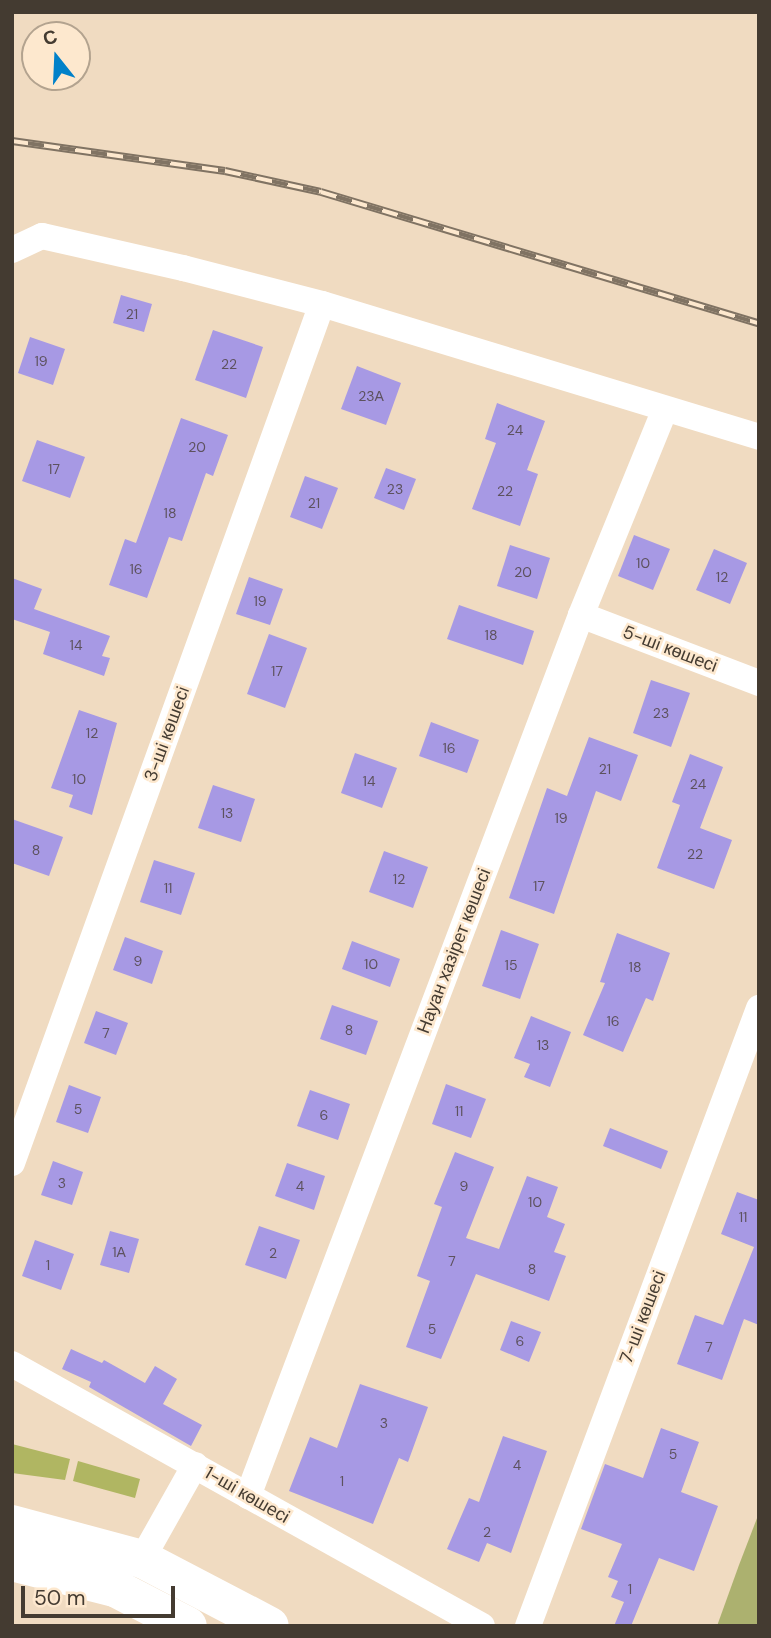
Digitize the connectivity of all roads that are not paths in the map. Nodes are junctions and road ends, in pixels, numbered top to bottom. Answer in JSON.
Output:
{"nodes":[{"id":1,"x":16,"y":247,"type":"edge"},
{"id":2,"x":322,"y":304,"type":"junction"},
{"id":3,"x":665,"y":409,"type":"junction"},
{"id":4,"x":759,"y":437,"type":"edge"},
{"id":5,"x":580,"y":615,"type":"junction"},
{"id":6,"x":759,"y":683,"type":"edge"},
{"id":7,"x":759,"y":1008,"type":"edge"},
{"id":8,"x":12,"y":1163,"type":"edge"},
{"id":9,"x":12,"y":1364,"type":"edge"},
{"id":10,"x":195,"y":1465,"type":"junction"},
{"id":11,"x":248,"y":1496,"type":"junction"},
{"id":12,"x":12,"y":1524,"type":"edge"},
{"id":13,"x":142,"y":1559,"type":"junction"},
{"id":14,"x":12,"y":1562,"type":"edge"},
{"id":15,"x":188,"y":1626,"type":"edge"},
{"id":16,"x":270,"y":1626,"type":"edge"},
{"id":17,"x":482,"y":1626,"type":"edge"},
{"id":18,"x":528,"y":1626,"type":"edge"}],
"edges":[{"from":1,"to":2,"type":"street"},
{"from":2,"to":3,"type":"street"},
{"from":2,"to":8,"type":"street","name":"3-шi көшесі"},
{"from":3,"to":4,"type":"street"},
{"from":3,"to":5,"type":"street","name":"Науан хазірет көшесі"},
{"from":5,"to":6,"type":"street","name":"5-шi көшесі"},
{"from":5,"to":11,"type":"street","name":"Науан хазірет көшесі"},
{"from":7,"to":18,"type":"street","name":"7-шi көшесі"},
{"from":9,"to":10,"type":"street","name":"1-шi көшесі"},
{"from":10,"to":11,"type":"street","name":"1-шi көшесі"},
{"from":10,"to":13,"type":"street"},
{"from":11,"to":17,"type":"street","name":"1-шi көшесі"},
{"from":12,"to":13,"type":"highway"},
{"from":13,"to":16,"type":"highway"},
{"from":14,"to":15,"type":"highway"}]}
